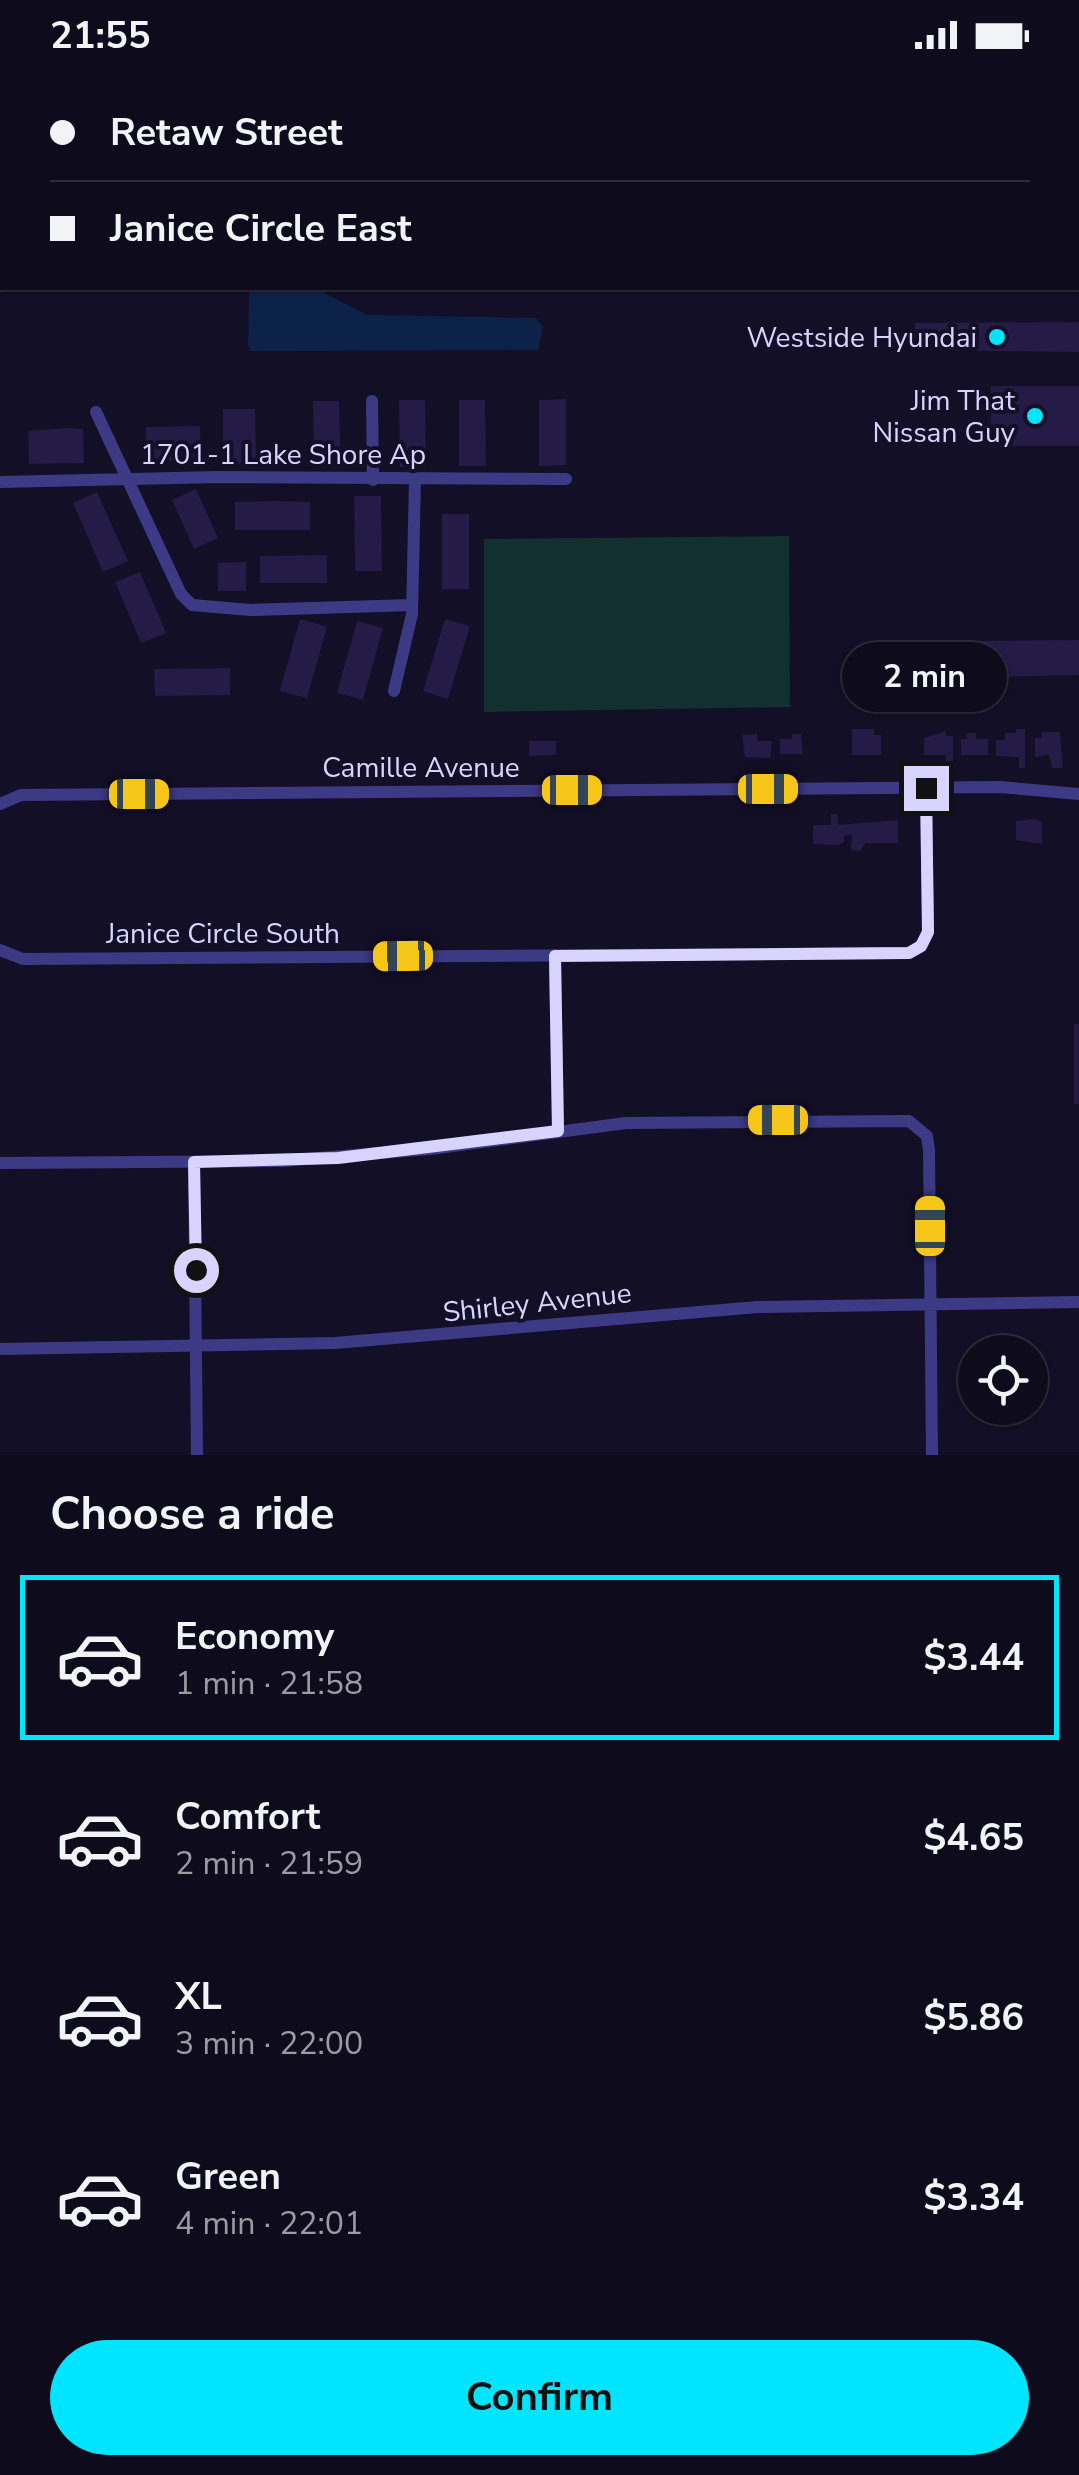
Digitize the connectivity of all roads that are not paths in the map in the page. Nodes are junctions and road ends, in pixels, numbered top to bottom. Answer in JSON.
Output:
{"nodes":[{"id":1,"x":372,"y":402,"type":"dead end"},
{"id":2,"x":96,"y":412,"type":"dead end"},
{"id":3,"x":128,"y":479,"type":"junction"},
{"id":4,"x":566,"y":479,"type":"dead end"},
{"id":5,"x":373,"y":480,"type":"junction"},
{"id":6,"x":415,"y":480,"type":"junction"},
{"id":7,"x":0,"y":482,"type":"edge"},
{"id":8,"x":412,"y":605,"type":"junction"},
{"id":9,"x":394,"y":691,"type":"dead end"},
{"id":10,"x":926,"y":788,"type":"junction"},
{"id":11,"x":1079,"y":794,"type":"edge"},
{"id":12,"x":2,"y":802,"type":"edge"},
{"id":13,"x":2,"y":952,"type":"edge"},
{"id":14,"x":555,"y":956,"type":"junction"},
{"id":15,"x":558,"y":1131,"type":"junction"},
{"id":16,"x":194,"y":1162,"type":"junction"},
{"id":17,"x":0,"y":1163,"type":"edge"},
{"id":18,"x":930,"y":1302,"type":"junction"},
{"id":19,"x":1079,"y":1302,"type":"edge"},
{"id":20,"x":196,"y":1346,"type":"junction"},
{"id":21,"x":0,"y":1349,"type":"edge"},
{"id":22,"x":197,"y":1455,"type":"edge"},
{"id":23,"x":932,"y":1455,"type":"edge"}],
"edges":[{"from":1,"to":5,"type":"street"},
{"from":2,"to":3,"type":"street"},
{"from":3,"to":5,"type":"street","name":"1701-1 Lake Shore Ap"},
{"from":3,"to":7,"type":"street","name":"1701-1 Lake Shore Ap"},
{"from":3,"to":8,"type":"street"},
{"from":4,"to":6,"type":"street","name":"1701-1 Lake Shore Ap"},
{"from":5,"to":6,"type":"street","name":"1701-1 Lake Shore Ap"},
{"from":6,"to":8,"type":"street"},
{"from":8,"to":9,"type":"street"},
{"from":10,"to":11,"type":"street","name":"Camille Avenue"},
{"from":10,"to":12,"type":"street","name":"Camille Avenue"},
{"from":10,"to":14,"type":"street","name":"Janice Circle South"},
{"from":13,"to":14,"type":"street","name":"Janice Circle South"},
{"from":14,"to":15,"type":"street"},
{"from":15,"to":16,"type":"street"},
{"from":15,"to":18,"type":"street"},
{"from":16,"to":17,"type":"street"},
{"from":16,"to":20,"type":"street"},
{"from":18,"to":19,"type":"street","name":"Shirley Avenue"},
{"from":18,"to":20,"type":"street","name":"Shirley Avenue"},
{"from":18,"to":23,"type":"street"},
{"from":20,"to":21,"type":"street","name":"Shirley Avenue"},
{"from":20,"to":22,"type":"street"}]}
